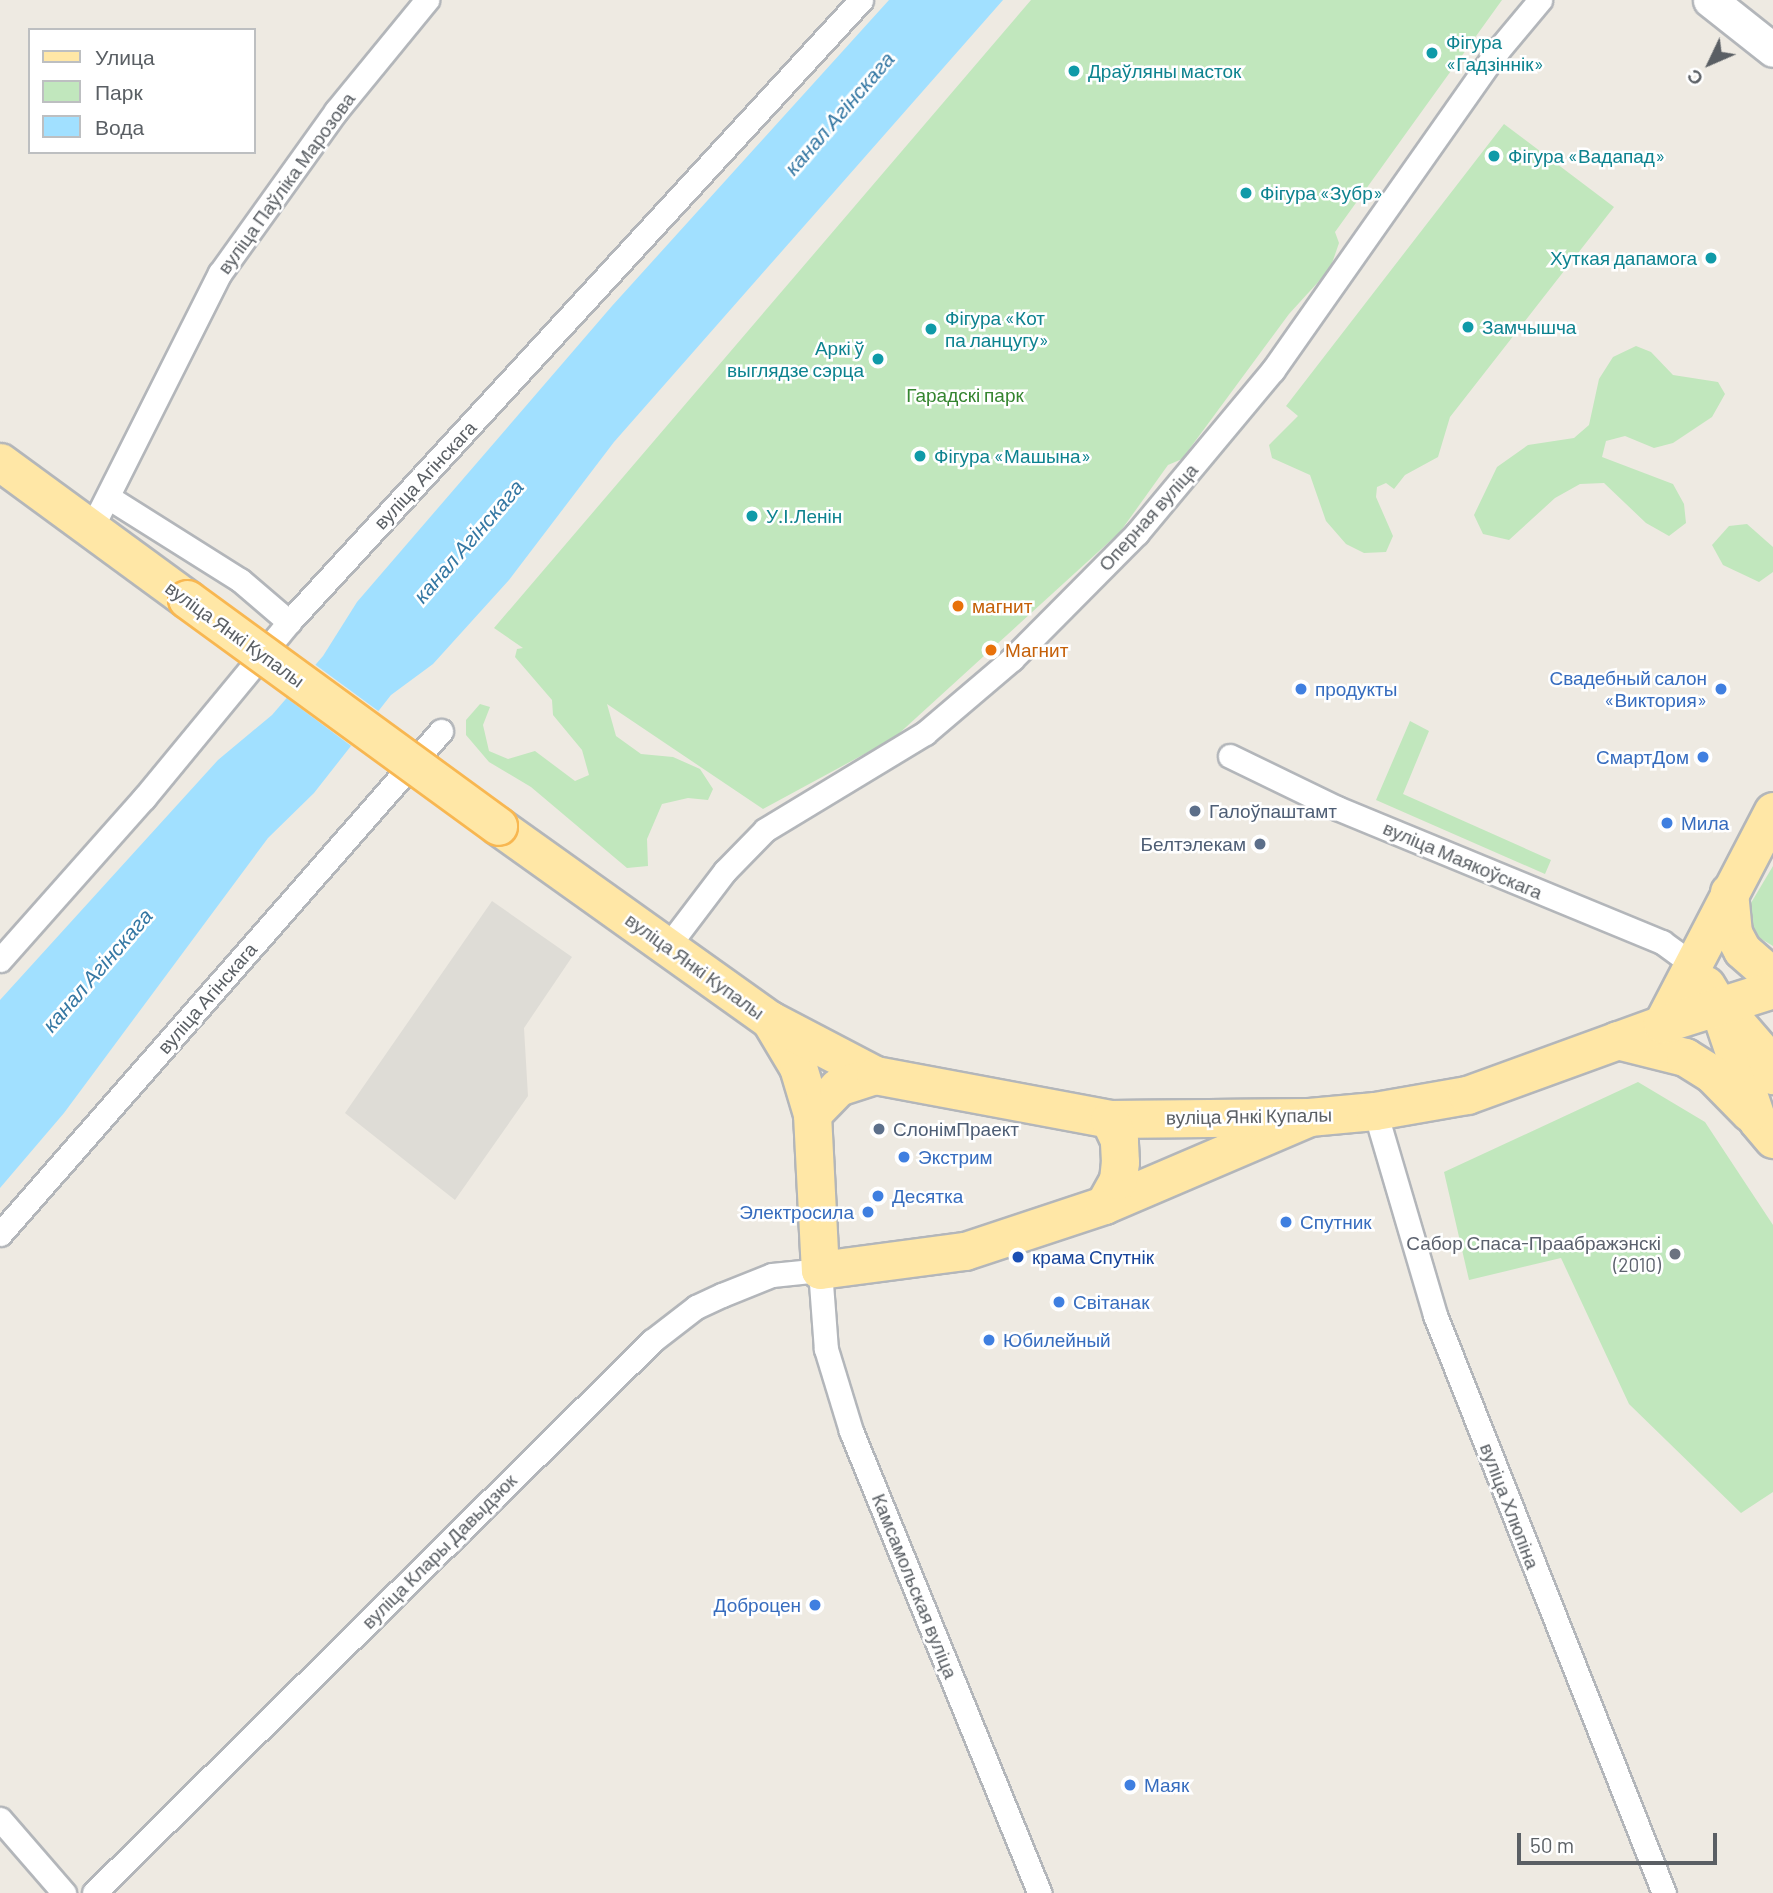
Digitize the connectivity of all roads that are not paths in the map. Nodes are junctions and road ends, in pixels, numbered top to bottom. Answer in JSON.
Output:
{"nodes":[{"id":1,"x":426,"y":0,"type":"edge"},
{"id":2,"x":861,"y":0,"type":"edge"},
{"id":3,"x":1540,"y":0,"type":"edge"},
{"id":4,"x":1710,"y":0,"type":"edge"},
{"id":5,"x":1773,"y":50,"type":"edge"},
{"id":6,"x":0,"y":462,"type":"edge"},
{"id":7,"x":108,"y":497,"type":"junction"},
{"id":8,"x":91,"y":529,"type":"junction"},
{"id":9,"x":289,"y":622,"type":"junction"},
{"id":10,"x":441,"y":730,"type":"dead end"},
{"id":11,"x":1230,"y":756,"type":"dead end"},
{"id":12,"x":1773,"y":811,"type":"edge"},
{"id":13,"x":1729,"y":892,"type":"junction"},
{"id":14,"x":668,"y":946,"type":"junction"},
{"id":15,"x":0,"y":960,"type":"edge"},
{"id":16,"x":1695,"y":966,"type":"junction"},
{"id":17,"x":1773,"y":977,"type":"edge"},
{"id":18,"x":1773,"y":989,"type":"edge"},
{"id":19,"x":1718,"y":1005,"type":"junction"},
{"id":20,"x":770,"y":1020,"type":"junction"},
{"id":21,"x":1662,"y":1024,"type":"junction"},
{"id":22,"x":1617,"y":1040,"type":"junction"},
{"id":23,"x":874,"y":1075,"type":"junction"},
{"id":24,"x":1773,"y":1075,"type":"edge"},
{"id":25,"x":1375,"y":1111,"type":"junction"},
{"id":26,"x":812,"y":1114,"type":"junction"},
{"id":27,"x":1309,"y":1117,"type":"junction"},
{"id":28,"x":1109,"y":1119,"type":"junction"},
{"id":29,"x":1765,"y":1130,"type":"edge"},
{"id":30,"x":1104,"y":1205,"type":"junction"},
{"id":31,"x":0,"y":1234,"type":"edge"},
{"id":32,"x":820,"y":1270,"type":"junction"},
{"id":33,"x":0,"y":1819,"type":"edge"},
{"id":34,"x":53,"y":1889,"type":"edge"},
{"id":35,"x":94,"y":1893,"type":"edge"},
{"id":36,"x":1040,"y":1893,"type":"edge"},
{"id":37,"x":1664,"y":1893,"type":"edge"}],
"edges":[{"from":1,"to":7,"type":"street","name":"вуліца Паўліка Марозова"},
{"from":2,"to":9,"type":"street","name":"вуліца Агінскага"},
{"from":3,"to":14,"type":"street","name":"Оперная вуліца"},
{"from":4,"to":5,"type":"main road"},
{"from":6,"to":8,"type":"main road","name":"вуліца Янкі Купалы"},
{"from":7,"to":8,"type":"street","name":"вуліца Паўліка Марозова"},
{"from":7,"to":9,"type":"street"},
{"from":8,"to":14,"type":"main road","name":"вуліца Янкі Купалы","bridge":true},
{"from":9,"to":15,"type":"street","name":"вуліца Агінскага"},
{"from":10,"to":31,"type":"street","name":"вуліца Агінскага"},
{"from":11,"to":16,"type":"street","name":"вуліца Маякоўскага"},
{"from":12,"to":13,"type":"main road"},
{"from":13,"to":16,"type":"main road"},
{"from":13,"to":17,"type":"main road"},
{"from":14,"to":20,"type":"main road","name":"вуліца Янкі Купалы"},
{"from":16,"to":19,"type":"main road"},
{"from":16,"to":21,"type":"main road"},
{"from":18,"to":19,"type":"main road","name":"вуліца Янкі Купалы"},
{"from":19,"to":21,"type":"main road","name":"вуліца Янкі Купалы"},
{"from":19,"to":24,"type":"main road"},
{"from":19,"to":29,"type":"main road"},
{"from":20,"to":23,"type":"main road"},
{"from":20,"to":26,"type":"main road","name":"вуліца Янкі Купалы"},
{"from":21,"to":22,"type":"main road","name":"вуліца Янкі Купалы"},
{"from":22,"to":25,"type":"main road","name":"вуліца Янкі Купалы"},
{"from":22,"to":29,"type":"main road"},
{"from":23,"to":26,"type":"main road","name":"вуліца Янкі Купалы"},
{"from":23,"to":28,"type":"main road","name":"вуліца Янкі Купалы"},
{"from":25,"to":27,"type":"main road","name":"вуліца Янкі Купалы"},
{"from":25,"to":37,"type":"street","name":"вуліца Хлюпіна"},
{"from":26,"to":32,"type":"main road"},
{"from":27,"to":28,"type":"main road","name":"вуліца Янкі Купалы"},
{"from":27,"to":30,"type":"main road"},
{"from":28,"to":30,"type":"main road"},
{"from":30,"to":32,"type":"main road"},
{"from":32,"to":35,"type":"street","name":"вуліца Клары Давыдзюк"},
{"from":32,"to":36,"type":"street","name":"Камсамольская вуліца"},
{"from":33,"to":34,"type":"street"}]}
